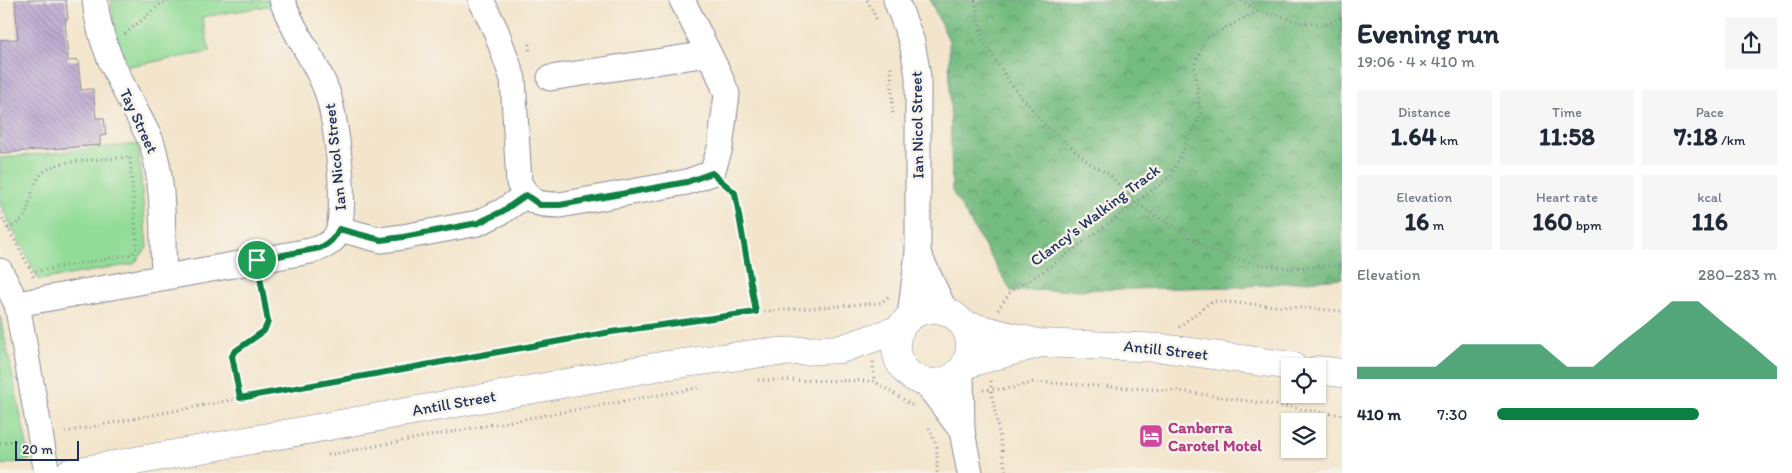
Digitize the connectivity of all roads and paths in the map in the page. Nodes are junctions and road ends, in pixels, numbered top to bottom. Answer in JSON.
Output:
{"nodes":[{"id":1,"x":95,"y":0,"type":"edge"},
{"id":2,"x":173,"y":0,"type":"edge"},
{"id":3,"x":282,"y":0,"type":"edge"},
{"id":4,"x":481,"y":0,"type":"edge"},
{"id":5,"x":682,"y":0,"type":"edge"},
{"id":6,"x":867,"y":0,"type":"edge"},
{"id":7,"x":896,"y":0,"type":"edge"},
{"id":8,"x":975,"y":0,"type":"edge"},
{"id":9,"x":1241,"y":0,"type":"edge"},
{"id":10,"x":1258,"y":11,"type":"junction"},
{"id":11,"x":1342,"y":18,"type":"edge"},
{"id":12,"x":879,"y":24,"type":"dead end"},
{"id":13,"x":529,"y":44,"type":"dead end"},
{"id":14,"x":105,"y":50,"type":"junction"},
{"id":15,"x":530,"y":54,"type":"dead end"},
{"id":16,"x":708,"y":54,"type":"junction"},
{"id":17,"x":891,"y":58,"type":"dead end"},
{"id":18,"x":550,"y":78,"type":"dead end"},
{"id":19,"x":893,"y":116,"type":"dead end"},
{"id":20,"x":712,"y":173,"type":"junction"},
{"id":21,"x":526,"y":195,"type":"junction"},
{"id":22,"x":1136,"y":203,"type":"junction"},
{"id":23,"x":8,"y":229,"type":"dead end"},
{"id":24,"x":339,"y":229,"type":"junction"},
{"id":25,"x":918,"y":253,"type":"junction"},
{"id":26,"x":257,"y":260,"type":"junction"},
{"id":27,"x":1342,"y":265,"type":"edge"},
{"id":28,"x":0,"y":271,"type":"edge"},
{"id":29,"x":32,"y":272,"type":"dead end"},
{"id":30,"x":164,"y":277,"type":"junction"},
{"id":31,"x":892,"y":293,"type":"dead end"},
{"id":32,"x":17,"y":304,"type":"junction"},
{"id":33,"x":1342,"y":311,"type":"edge"},
{"id":34,"x":756,"y":312,"type":"junction"},
{"id":35,"x":996,"y":313,"type":"dead end"},
{"id":36,"x":955,"y":317,"type":"junction"},
{"id":37,"x":905,"y":322,"type":"junction"},
{"id":38,"x":1038,"y":343,"type":"junction"},
{"id":39,"x":1163,"y":348,"type":"junction"},
{"id":40,"x":841,"y":350,"type":"junction"},
{"id":41,"x":1281,"y":364,"type":"edge"},
{"id":42,"x":904,"y":368,"type":"junction"},
{"id":43,"x":964,"y":368,"type":"junction"},
{"id":44,"x":1326,"y":371,"type":"edge"},
{"id":45,"x":1342,"y":373,"type":"edge"},
{"id":46,"x":755,"y":380,"type":"dead end"},
{"id":47,"x":708,"y":386,"type":"dead end"},
{"id":48,"x":920,"y":394,"type":"junction"},
{"id":49,"x":240,"y":398,"type":"junction"},
{"id":50,"x":1342,"y":415,"type":"edge"},
{"id":51,"x":925,"y":420,"type":"dead end"},
{"id":52,"x":962,"y":431,"type":"junction"},
{"id":53,"x":65,"y":432,"type":"dead end"},
{"id":54,"x":328,"y":455,"type":"dead end"},
{"id":55,"x":47,"y":473,"type":"edge"},
{"id":56,"x":69,"y":473,"type":"edge"},
{"id":57,"x":937,"y":473,"type":"edge"},
{"id":58,"x":970,"y":473,"type":"edge"},
{"id":59,"x":1006,"y":473,"type":"edge"}],
"edges":[{"from":1,"to":14,"type":"street","name":"Tay Street"},
{"from":2,"to":14,"type":"path"},
{"from":3,"to":24,"type":"street","name":"Ian Nicol Street"},
{"from":4,"to":21,"type":"street"},
{"from":5,"to":16,"type":"street"},
{"from":6,"to":12,"type":"path"},
{"from":7,"to":25,"type":"street","name":"Ian Nicol Street"},
{"from":8,"to":22,"type":"path"},
{"from":9,"to":10,"type":"path"},
{"from":10,"to":11,"type":"path"},
{"from":10,"to":22,"type":"path","name":"Clancy's Walking Track"},
{"from":13,"to":15,"type":"path"},
{"from":14,"to":30,"type":"street","name":"Tay Street"},
{"from":16,"to":18,"type":"street"},
{"from":16,"to":20,"type":"street"},
{"from":17,"to":19,"type":"path"},
{"from":20,"to":21,"type":"street"},
{"from":20,"to":34,"type":"path"},
{"from":21,"to":24,"type":"street"},
{"from":22,"to":27,"type":"path"},
{"from":22,"to":35,"type":"path","name":"Clancy's Walking Track"},
{"from":23,"to":29,"type":"path"},
{"from":24,"to":26,"type":"street","name":"Ian Nicol Street"},
{"from":25,"to":36,"type":"street","name":"Ian Nicol Street"},
{"from":25,"to":37,"type":"street","name":"Ian Nicol Street"},
{"from":26,"to":30,"type":"street","name":"Ian Nicol Street"},
{"from":26,"to":49,"type":"path"},
{"from":28,"to":32,"type":"street"},
{"from":30,"to":32,"type":"street","name":"Ian Nicol Street"},
{"from":31,"to":34,"type":"path"},
{"from":32,"to":55,"type":"street"},
{"from":33,"to":39,"type":"path"},
{"from":34,"to":49,"type":"path"},
{"from":36,"to":37,"type":"main road"},
{"from":36,"to":38,"type":"main road","name":"Antill Street"},
{"from":36,"to":43,"type":"main road"},
{"from":37,"to":40,"type":"main road","name":"Antill Street"},
{"from":37,"to":42,"type":"main road"},
{"from":38,"to":39,"type":"main road","name":"Antill Street"},
{"from":38,"to":43,"type":"main road","name":"Antill Street"},
{"from":39,"to":41,"type":"main road","name":"Antill Street"},
{"from":40,"to":42,"type":"main road","name":"Antill Street"},
{"from":40,"to":56,"type":"main road","name":"Antill Street"},
{"from":42,"to":48,"type":"main road"},
{"from":43,"to":48,"type":"main road"},
{"from":43,"to":52,"type":"street"},
{"from":44,"to":45,"type":"main road"},
{"from":46,"to":48,"type":"path"},
{"from":47,"to":54,"type":"path"},
{"from":48,"to":52,"type":"street"},
{"from":49,"to":53,"type":"path"},
{"from":50,"to":59,"type":"path"},
{"from":51,"to":57,"type":"path"},
{"from":52,"to":58,"type":"street"}]}
